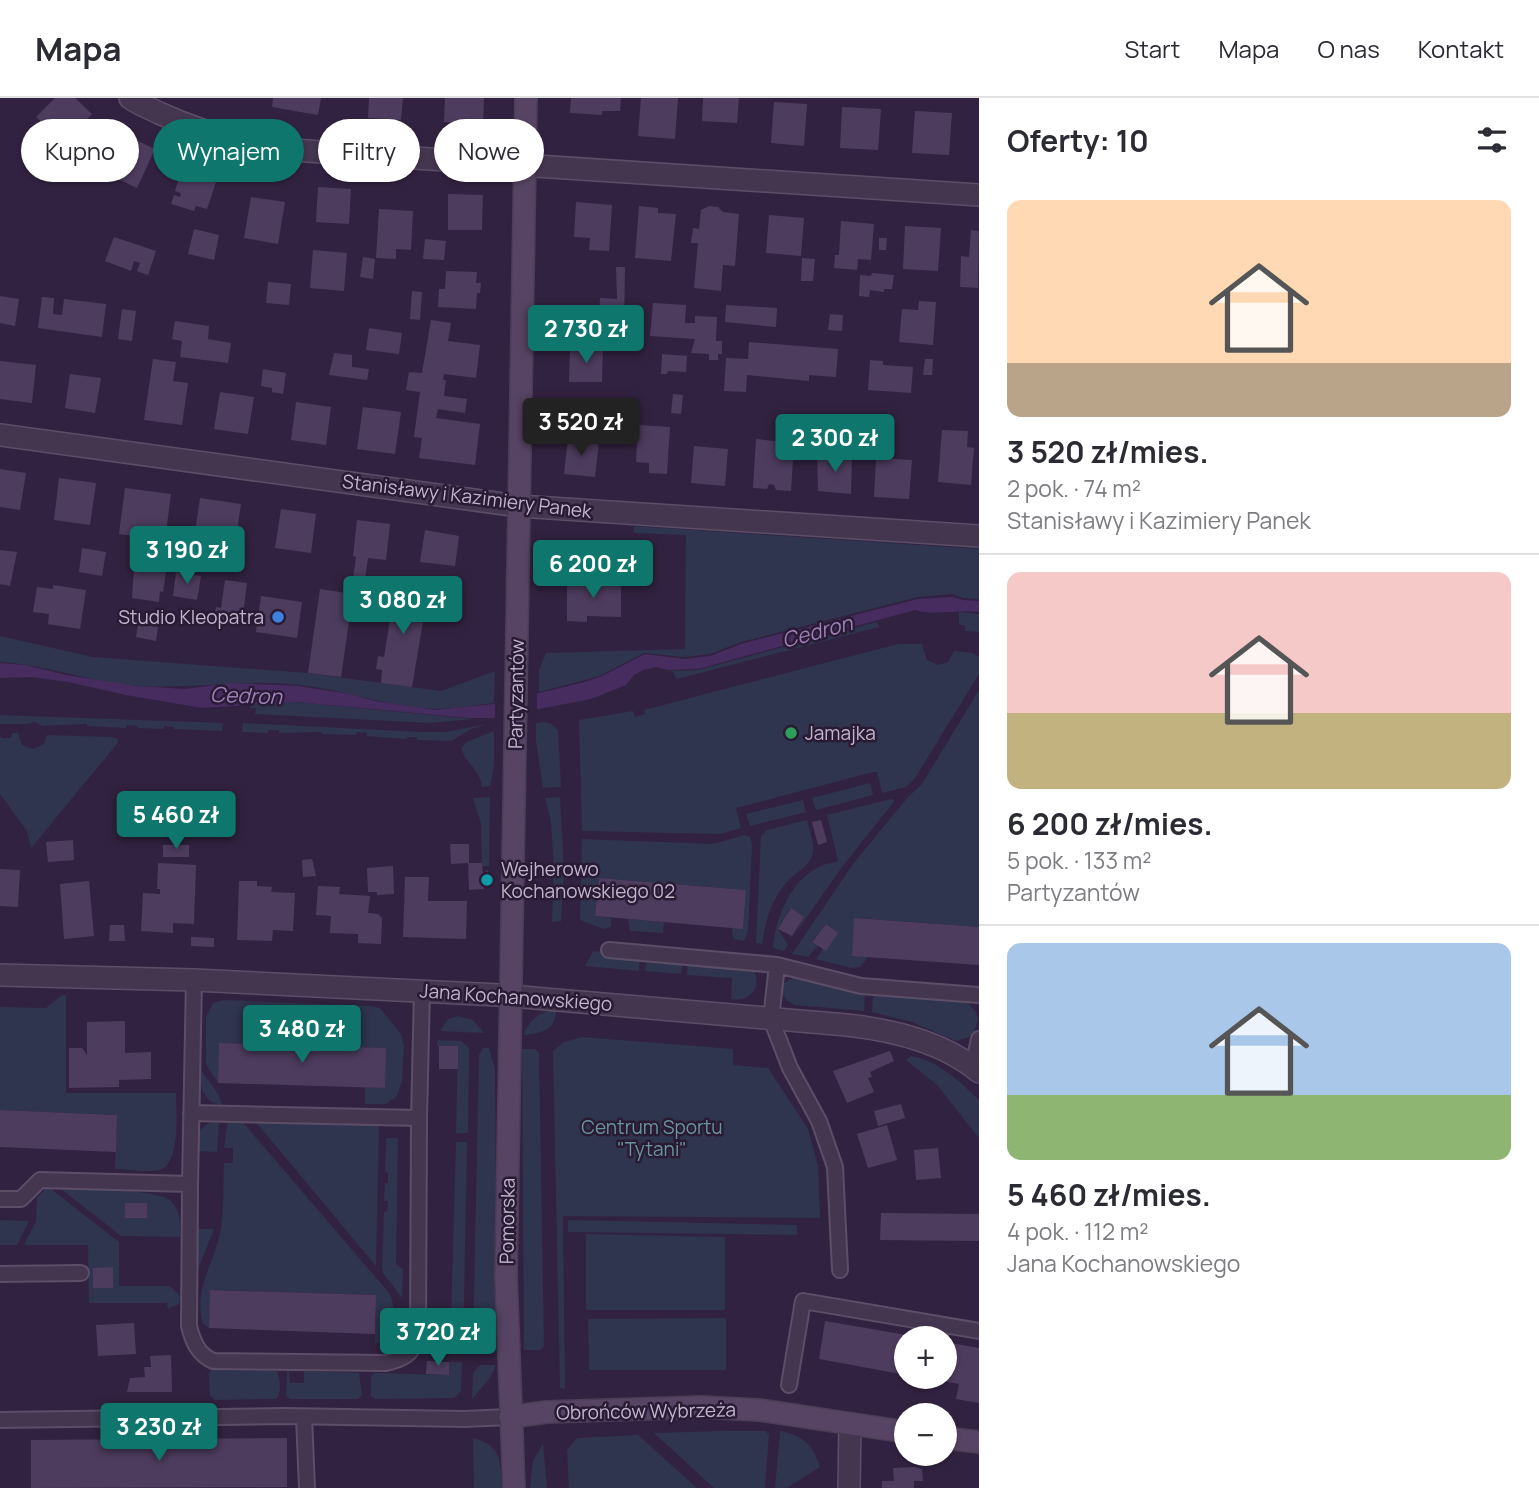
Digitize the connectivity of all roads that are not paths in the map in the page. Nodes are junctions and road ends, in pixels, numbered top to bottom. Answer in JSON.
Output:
{"nodes":[{"id":1,"x":130,"y":98,"type":"edge"},
{"id":2,"x":526,"y":98,"type":"edge"},
{"id":3,"x":526,"y":119,"type":"edge"},
{"id":4,"x":434,"y":159,"type":"edge"},
{"id":5,"x":544,"y":166,"type":"edge"},
{"id":6,"x":525,"y":182,"type":"edge"},
{"id":7,"x":979,"y":195,"type":"edge"},
{"id":8,"x":0,"y":435,"type":"edge"},
{"id":9,"x":519,"y":506,"type":"junction"},
{"id":10,"x":979,"y":536,"type":"edge"},
{"id":11,"x":609,"y":950,"type":"dead end"},
{"id":12,"x":777,"y":965,"type":"junction"},
{"id":13,"x":0,"y":975,"type":"edge"},
{"id":14,"x":194,"y":980,"type":"junction"},
{"id":15,"x":422,"y":990,"type":"junction"},
{"id":16,"x":979,"y":995,"type":"edge"},
{"id":17,"x":511,"y":996,"type":"junction"},
{"id":18,"x":771,"y":1019,"type":"junction"},
{"id":19,"x":979,"y":1039,"type":"edge"},
{"id":20,"x":976,"y":1070,"type":"edge"},
{"id":21,"x":191,"y":1113,"type":"junction"},
{"id":22,"x":419,"y":1118,"type":"junction"},
{"id":23,"x":190,"y":1184,"type":"junction"},
{"id":24,"x":0,"y":1199,"type":"edge"},
{"id":25,"x":840,"y":1270,"type":"dead end"},
{"id":26,"x":81,"y":1273,"type":"dead end"},
{"id":27,"x":0,"y":1274,"type":"edge"},
{"id":28,"x":979,"y":1331,"type":"edge"},
{"id":29,"x":789,"y":1385,"type":"dead end"},
{"id":30,"x":304,"y":1417,"type":"junction"},
{"id":31,"x":510,"y":1417,"type":"junction"},
{"id":32,"x":0,"y":1420,"type":"edge"},
{"id":33,"x":850,"y":1425,"type":"junction"},
{"id":34,"x":894,"y":1430,"type":"edge"},
{"id":35,"x":957,"y":1439,"type":"edge"},
{"id":36,"x":979,"y":1442,"type":"edge"},
{"id":37,"x":307,"y":1488,"type":"edge"},
{"id":38,"x":514,"y":1488,"type":"edge"},
{"id":39,"x":849,"y":1488,"type":"edge"}],
"edges":[{"from":1,"to":4,"type":"street"},
{"from":2,"to":3,"type":"street","name":"Partyzantów"},
{"from":5,"to":7,"type":"street"},
{"from":6,"to":9,"type":"street","name":"Partyzantów"},
{"from":8,"to":9,"type":"street","name":"Stanisławy i Kazimiery Panek"},
{"from":9,"to":10,"type":"street","name":"Stanisławy i Kazimiery Panek"},
{"from":9,"to":17,"type":"street","name":"Partyzantów"},
{"from":11,"to":12,"type":"lane"},
{"from":12,"to":16,"type":"lane"},
{"from":12,"to":18,"type":"lane"},
{"from":13,"to":14,"type":"street","name":"Jana Kochanowskiego"},
{"from":14,"to":15,"type":"street","name":"Jana Kochanowskiego"},
{"from":14,"to":21,"type":"lane"},
{"from":15,"to":17,"type":"street","name":"Jana Kochanowskiego"},
{"from":15,"to":22,"type":"lane"},
{"from":17,"to":18,"type":"street","name":"Jana Kochanowskiego"},
{"from":17,"to":31,"type":"street","name":"Pomorska"},
{"from":18,"to":20,"type":"street","name":"Jana Kochanowskiego"},
{"from":18,"to":25,"type":"lane"},
{"from":19,"to":20,"type":"lane"},
{"from":21,"to":22,"type":"lane"},
{"from":21,"to":23,"type":"lane"},
{"from":22,"to":23,"type":"lane"},
{"from":23,"to":24,"type":"lane"},
{"from":26,"to":27,"type":"lane"},
{"from":28,"to":29,"type":"lane"},
{"from":30,"to":31,"type":"lane"},
{"from":30,"to":32,"type":"lane"},
{"from":30,"to":37,"type":"lane"},
{"from":31,"to":33,"type":"street","name":"Obrońców Wybrzeża"},
{"from":31,"to":38,"type":"street","name":"Pomorska"},
{"from":33,"to":34,"type":"street","name":"Obrońców Wybrzeża"},
{"from":33,"to":39,"type":"street"},
{"from":35,"to":36,"type":"street"}]}
